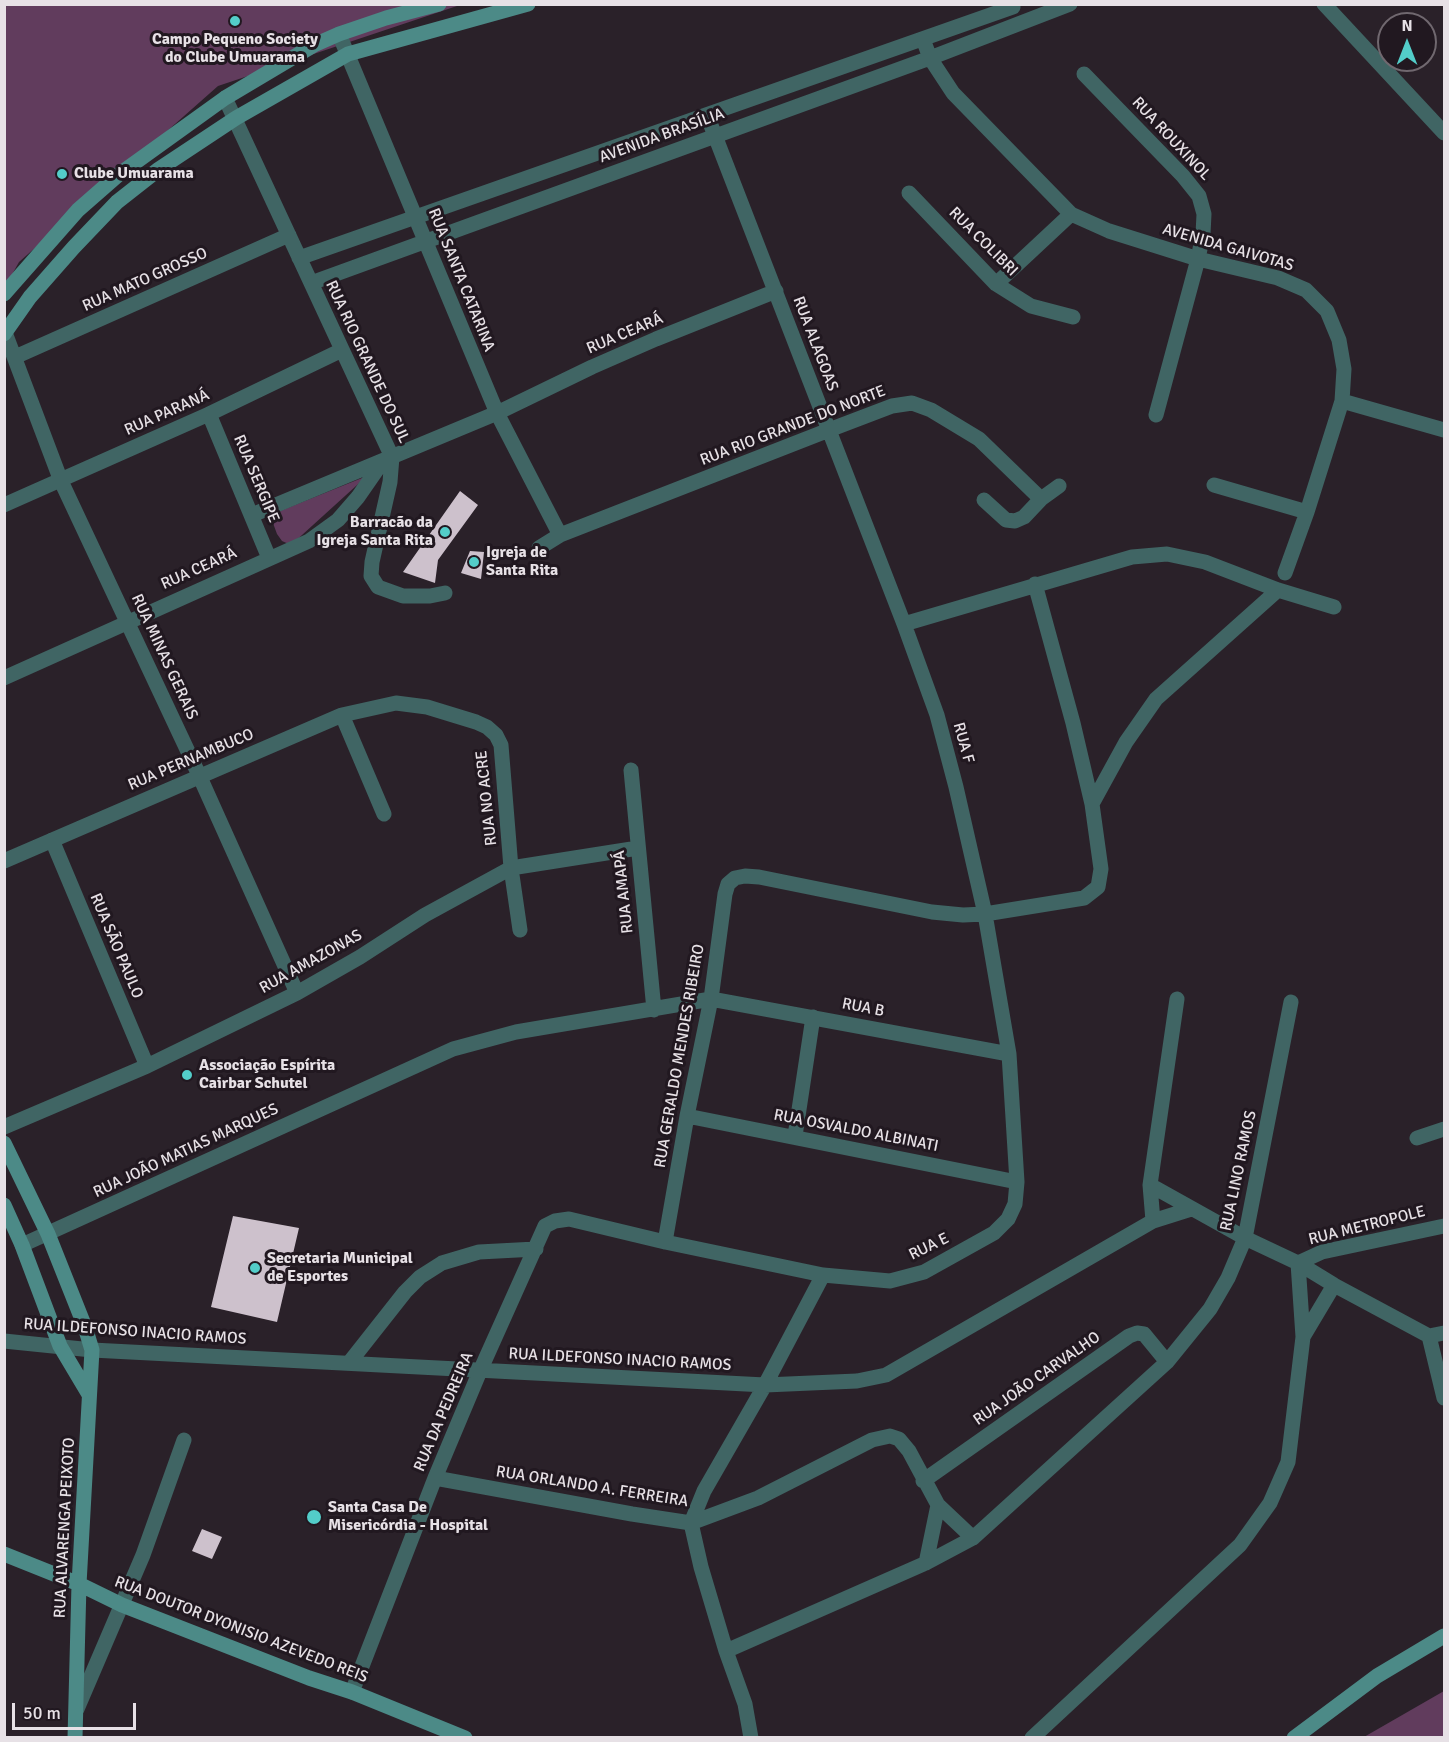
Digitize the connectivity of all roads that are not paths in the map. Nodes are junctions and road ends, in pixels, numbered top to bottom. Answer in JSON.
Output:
{"nodes":[{"id":1,"x":439,"y":4,"type":"edge"},
{"id":2,"x":528,"y":4,"type":"edge"},
{"id":3,"x":1070,"y":4,"type":"edge"},
{"id":4,"x":1324,"y":4,"type":"edge"},
{"id":5,"x":1012,"y":6,"type":"edge"},
{"id":6,"x":1024,"y":22,"type":"junction"},
{"id":7,"x":339,"y":34,"type":"junction"},
{"id":8,"x":923,"y":39,"type":"junction"},
{"id":9,"x":348,"y":54,"type":"junction"},
{"id":10,"x":930,"y":58,"type":"junction"},
{"id":11,"x":1084,"y":74,"type":"dead end"},
{"id":12,"x":225,"y":98,"type":"junction"},
{"id":13,"x":707,"y":115,"type":"junction"},
{"id":14,"x":236,"y":118,"type":"junction"},
{"id":15,"x":1444,"y":133,"type":"edge"},
{"id":16,"x":715,"y":136,"type":"junction"},
{"id":17,"x":909,"y":193,"type":"dead end"},
{"id":18,"x":1071,"y":214,"type":"junction"},
{"id":19,"x":416,"y":217,"type":"junction"},
{"id":20,"x":289,"y":235,"type":"junction"},
{"id":21,"x":427,"y":241,"type":"junction"},
{"id":22,"x":299,"y":258,"type":"junction"},
{"id":23,"x":1198,"y":259,"type":"junction"},
{"id":24,"x":311,"y":283,"type":"junction"},
{"id":25,"x":996,"y":284,"type":"junction"},
{"id":26,"x":776,"y":291,"type":"junction"},
{"id":27,"x":4,"y":294,"type":"edge"},
{"id":28,"x":1073,"y":317,"type":"dead end"},
{"id":29,"x":5,"y":332,"type":"edge"},
{"id":30,"x":342,"y":350,"type":"junction"},
{"id":31,"x":15,"y":357,"type":"junction"},
{"id":32,"x":1342,"y":401,"type":"junction"},
{"id":33,"x":497,"y":413,"type":"junction"},
{"id":34,"x":209,"y":414,"type":"junction"},
{"id":35,"x":1156,"y":415,"type":"dead end"},
{"id":36,"x":829,"y":430,"type":"junction"},
{"id":37,"x":1444,"y":430,"type":"edge"},
{"id":38,"x":387,"y":459,"type":"junction"},
{"id":39,"x":61,"y":481,"type":"junction"},
{"id":40,"x":1214,"y":485,"type":"dead end"},
{"id":41,"x":1059,"y":486,"type":"dead end"},
{"id":42,"x":1041,"y":499,"type":"junction"},
{"id":43,"x":984,"y":500,"type":"dead end"},
{"id":44,"x":4,"y":505,"type":"edge"},
{"id":45,"x":1307,"y":512,"type":"junction"},
{"id":46,"x":252,"y":515,"type":"junction"},
{"id":47,"x":560,"y":535,"type":"junction"},
{"id":48,"x":539,"y":548,"type":"dead end"},
{"id":49,"x":269,"y":558,"type":"junction"},
{"id":50,"x":1285,"y":573,"type":"dead end"},
{"id":51,"x":1035,"y":584,"type":"junction"},
{"id":52,"x":889,"y":586,"type":"joint"},
{"id":53,"x":1278,"y":590,"type":"junction"},
{"id":54,"x":446,"y":593,"type":"dead end"},
{"id":55,"x":1334,"y":607,"type":"dead end"},
{"id":56,"x":127,"y":621,"type":"junction"},
{"id":57,"x":904,"y":624,"type":"junction"},
{"id":58,"x":4,"y":678,"type":"edge"},
{"id":59,"x":396,"y":703,"type":"joint"},
{"id":60,"x":342,"y":715,"type":"junction"},
{"id":61,"x":631,"y":770,"type":"dead end"},
{"id":62,"x":199,"y":775,"type":"junction"},
{"id":63,"x":1092,"y":804,"type":"junction"},
{"id":64,"x":384,"y":814,"type":"dead end"},
{"id":65,"x":52,"y":840,"type":"junction"},
{"id":66,"x":638,"y":848,"type":"junction"},
{"id":67,"x":4,"y":861,"type":"edge"},
{"id":68,"x":512,"y":868,"type":"junction"},
{"id":69,"x":985,"y":914,"type":"junction"},
{"id":70,"x":520,"y":930,"type":"dead end"},
{"id":71,"x":297,"y":993,"type":"junction"},
{"id":72,"x":711,"y":999,"type":"junction"},
{"id":73,"x":1177,"y":999,"type":"dead end"},
{"id":74,"x":1292,"y":1002,"type":"dead end"},
{"id":75,"x":654,"y":1010,"type":"junction"},
{"id":76,"x":813,"y":1017,"type":"junction"},
{"id":77,"x":1009,"y":1054,"type":"junction"},
{"id":78,"x":147,"y":1066,"type":"junction"},
{"id":79,"x":687,"y":1116,"type":"junction"},
{"id":80,"x":4,"y":1127,"type":"edge"},
{"id":81,"x":1444,"y":1129,"type":"edge"},
{"id":82,"x":795,"y":1136,"type":"junction"},
{"id":83,"x":1417,"y":1138,"type":"dead end"},
{"id":84,"x":4,"y":1143,"type":"edge"},
{"id":85,"x":1017,"y":1182,"type":"junction"},
{"id":86,"x":1150,"y":1185,"type":"junction"},
{"id":87,"x":4,"y":1205,"type":"edge"},
{"id":88,"x":1191,"y":1209,"type":"junction"},
{"id":89,"x":555,"y":1221,"type":"joint"},
{"id":90,"x":1153,"y":1221,"type":"junction"},
{"id":91,"x":1444,"y":1226,"type":"edge"},
{"id":92,"x":48,"y":1234,"type":"junction"},
{"id":93,"x":1245,"y":1238,"type":"junction"},
{"id":94,"x":665,"y":1242,"type":"junction"},
{"id":95,"x":22,"y":1245,"type":"junction"},
{"id":96,"x":536,"y":1249,"type":"junction"},
{"id":97,"x":1298,"y":1263,"type":"junction"},
{"id":98,"x":823,"y":1275,"type":"junction"},
{"id":99,"x":1334,"y":1285,"type":"junction"},
{"id":100,"x":1437,"y":1334,"type":"edge"},
{"id":101,"x":1303,"y":1336,"type":"junction"},
{"id":102,"x":4,"y":1341,"type":"edge"},
{"id":103,"x":60,"y":1346,"type":"junction"},
{"id":104,"x":92,"y":1350,"type":"junction"},
{"id":105,"x":1167,"y":1362,"type":"junction"},
{"id":106,"x":349,"y":1363,"type":"junction"},
{"id":107,"x":480,"y":1371,"type":"junction"},
{"id":108,"x":765,"y":1385,"type":"junction"},
{"id":109,"x":88,"y":1393,"type":"junction"},
{"id":110,"x":1444,"y":1398,"type":"edge"},
{"id":111,"x":184,"y":1440,"type":"dead end"},
{"id":112,"x":435,"y":1478,"type":"junction"},
{"id":113,"x":923,"y":1481,"type":"junction"},
{"id":114,"x":938,"y":1505,"type":"junction"},
{"id":115,"x":691,"y":1523,"type":"junction"},
{"id":116,"x":973,"y":1538,"type":"junction"},
{"id":117,"x":4,"y":1554,"type":"edge"},
{"id":118,"x":926,"y":1563,"type":"junction"},
{"id":119,"x":79,"y":1584,"type":"junction"},
{"id":120,"x":122,"y":1605,"type":"junction"},
{"id":121,"x":1444,"y":1636,"type":"edge"},
{"id":122,"x":726,"y":1651,"type":"junction"},
{"id":123,"x":352,"y":1692,"type":"junction"},
{"id":124,"x":77,"y":1709,"type":"junction"},
{"id":125,"x":75,"y":1737,"type":"edge"},
{"id":126,"x":465,"y":1737,"type":"edge"},
{"id":127,"x":752,"y":1737,"type":"edge"},
{"id":128,"x":1032,"y":1737,"type":"edge"},
{"id":129,"x":1294,"y":1737,"type":"edge"}],
"edges":[{"from":1,"to":7,"type":"street"},
{"from":2,"to":9,"type":"street"},
{"from":3,"to":6,"type":"street","name":"AVENIDA BRASÍLIA"},
{"from":4,"to":15,"type":"street"},
{"from":5,"to":6,"type":"street"},
{"from":5,"to":8,"type":"street","name":"AVENIDA BRASÍLIA"},
{"from":6,"to":10,"type":"street","name":"AVENIDA BRASÍLIA"},
{"from":7,"to":9,"type":"street","name":"RUA SANTA CATARINA"},
{"from":7,"to":12,"type":"street"},
{"from":8,"to":10,"type":"street","name":"AVENIDA GAIVOTAS"},
{"from":8,"to":13,"type":"street","name":"AVENIDA BRASÍLIA"},
{"from":9,"to":14,"type":"street"},
{"from":9,"to":19,"type":"street","name":"RUA SANTA CATARINA"},
{"from":10,"to":16,"type":"street","name":"AVENIDA BRASÍLIA"},
{"from":10,"to":18,"type":"street","name":"AVENIDA GAIVOTAS"},
{"from":11,"to":23,"type":"street","name":"RUA ROUXINOL"},
{"from":12,"to":14,"type":"street","name":"RUA RIO GRANDE DO SUL"},
{"from":12,"to":27,"type":"street"},
{"from":13,"to":16,"type":"street","name":"RUA ALAGOAS"},
{"from":13,"to":19,"type":"street","name":"AVENIDA BRASÍLIA"},
{"from":14,"to":20,"type":"street","name":"RUA RIO GRANDE DO SUL"},
{"from":14,"to":29,"type":"street"},
{"from":16,"to":21,"type":"street","name":"AVENIDA BRASÍLIA"},
{"from":16,"to":26,"type":"street","name":"RUA ALAGOAS"},
{"from":17,"to":25,"type":"street","name":"RUA COLIBRI"},
{"from":18,"to":23,"type":"street","name":"AVENIDA GAIVOTAS"},
{"from":18,"to":25,"type":"street"},
{"from":19,"to":21,"type":"street","name":"RUA SANTA CATARINA"},
{"from":19,"to":22,"type":"street","name":"AVENIDA BRASÍLIA"},
{"from":20,"to":22,"type":"street","name":"RUA RIO GRANDE DO SUL"},
{"from":20,"to":31,"type":"street","name":"RUA MATO GROSSO"},
{"from":21,"to":24,"type":"street","name":"AVENIDA BRASÍLIA"},
{"from":21,"to":33,"type":"street","name":"RUA SANTA CATARINA"},
{"from":22,"to":24,"type":"street","name":"RUA RIO GRANDE DO SUL"},
{"from":23,"to":32,"type":"street","name":"AVENIDA GAIVOTAS"},
{"from":23,"to":35,"type":"street","name":"RUA ROUXINOL"},
{"from":24,"to":30,"type":"street","name":"RUA RIO GRANDE DO SUL"},
{"from":25,"to":28,"type":"street","name":"RUA COLIBRI"},
{"from":26,"to":33,"type":"street","name":"RUA CEARÁ"},
{"from":26,"to":36,"type":"street","name":"RUA ALAGOAS"},
{"from":29,"to":31,"type":"street","name":"RUA MINAS GERAIS"},
{"from":30,"to":34,"type":"street","name":"RUA PARANÁ"},
{"from":30,"to":38,"type":"street","name":"RUA RIO GRANDE DO SUL"},
{"from":31,"to":39,"type":"street","name":"RUA MINAS GERAIS"},
{"from":32,"to":37,"type":"street"},
{"from":32,"to":45,"type":"street","name":"AVENIDA GAIVOTAS"},
{"from":33,"to":38,"type":"street","name":"RUA CEARÁ"},
{"from":33,"to":47,"type":"street","name":"RUA SANTA CATARINA"},
{"from":34,"to":39,"type":"street","name":"RUA PARANÁ"},
{"from":34,"to":46,"type":"street","name":"RUA SERGIPE"},
{"from":36,"to":42,"type":"street","name":"RUA RIO GRANDE DO NORTE"},
{"from":36,"to":47,"type":"street","name":"RUA RIO GRANDE DO NORTE"},
{"from":36,"to":52,"type":"street","name":"RUA ALAGOAS"},
{"from":38,"to":46,"type":"street"},
{"from":38,"to":49,"type":"street","name":"RUA CEARÁ"},
{"from":38,"to":54,"type":"street","name":"RUA RIO GRANDE DO SUL"},
{"from":39,"to":44,"type":"street","name":"RUA PARANÁ"},
{"from":39,"to":56,"type":"street","name":"RUA MINAS GERAIS"},
{"from":40,"to":45,"type":"street"},
{"from":41,"to":42,"type":"street"},
{"from":42,"to":43,"type":"street"},
{"from":45,"to":50,"type":"street","name":"AVENIDA GAIVOTAS"},
{"from":46,"to":49,"type":"street","name":"RUA SERGIPE"},
{"from":47,"to":48,"type":"street","name":"RUA RIO GRANDE DO NORTE"},
{"from":49,"to":56,"type":"street","name":"RUA CEARÁ"},
{"from":51,"to":53,"type":"street"},
{"from":51,"to":57,"type":"street"},
{"from":51,"to":63,"type":"street"},
{"from":52,"to":57,"type":"street","name":"RUA F"},
{"from":53,"to":55,"type":"street"},
{"from":53,"to":63,"type":"street"},
{"from":56,"to":58,"type":"street","name":"RUA CEARÁ"},
{"from":56,"to":62,"type":"street","name":"RUA MINAS GERAIS"},
{"from":57,"to":69,"type":"street","name":"RUA F"},
{"from":59,"to":60,"type":"street","name":"RUA PERNAMBUCO"},
{"from":59,"to":68,"type":"street","name":"RUA NO ACRE"},
{"from":60,"to":62,"type":"street","name":"RUA PERNAMBUCO"},
{"from":60,"to":64,"type":"street"},
{"from":61,"to":66,"type":"street","name":"RUA AMAPÁ"},
{"from":62,"to":65,"type":"street","name":"RUA PERNAMBUCO"},
{"from":62,"to":71,"type":"street","name":"RUA MINAS GERAIS"},
{"from":63,"to":69,"type":"street"},
{"from":65,"to":67,"type":"street","name":"RUA PERNAMBUCO"},
{"from":65,"to":78,"type":"street","name":"RUA SÃO PAULO"},
{"from":66,"to":68,"type":"street","name":"RUA AMAZONAS"},
{"from":66,"to":75,"type":"street","name":"RUA AMAPÁ"},
{"from":68,"to":70,"type":"street","name":"RUA NO ACRE"},
{"from":68,"to":71,"type":"street","name":"RUA AMAZONAS"},
{"from":69,"to":72,"type":"street","name":"RUA GERALDO MENDES RIBEIRO"},
{"from":69,"to":77,"type":"street","name":"RUA E"},
{"from":71,"to":78,"type":"street","name":"RUA AMAZONAS"},
{"from":72,"to":75,"type":"street","name":"RUA JOÃO MATIAS MARQUES"},
{"from":72,"to":76,"type":"street","name":"RUA B"},
{"from":72,"to":79,"type":"street","name":"RUA GERALDO MENDES RIBEIRO"},
{"from":73,"to":86,"type":"street"},
{"from":74,"to":93,"type":"street","name":"RUA LINO RAMOS"},
{"from":75,"to":92,"type":"street","name":"RUA JOÃO MATIAS MARQUES"},
{"from":76,"to":77,"type":"street","name":"RUA B"},
{"from":76,"to":82,"type":"street"},
{"from":77,"to":85,"type":"street","name":"RUA E"},
{"from":78,"to":80,"type":"street","name":"RUA AMAZONAS"},
{"from":79,"to":82,"type":"street","name":"RUA OSVALDO ALBINATI"},
{"from":79,"to":94,"type":"street","name":"RUA GERALDO MENDES RIBEIRO"},
{"from":81,"to":83,"type":"street"},
{"from":82,"to":85,"type":"street","name":"RUA OSVALDO ALBINATI"},
{"from":84,"to":92,"type":"street"},
{"from":85,"to":98,"type":"street","name":"RUA E"},
{"from":86,"to":88,"type":"street"},
{"from":86,"to":90,"type":"street"},
{"from":87,"to":95,"type":"street"},
{"from":88,"to":90,"type":"street","name":"RUA ILDEFONSO INACIO RAMOS"},
{"from":88,"to":93,"type":"street"},
{"from":89,"to":94,"type":"street","name":"RUA E"},
{"from":89,"to":96,"type":"street","name":"RUA DA PEDREIRA"},
{"from":90,"to":108,"type":"street","name":"RUA ILDEFONSO INACIO RAMOS"},
{"from":91,"to":97,"type":"street","name":"RUA METROPOLE"},
{"from":92,"to":95,"type":"street","name":"RUA JOÃO MATIAS MARQUES"},
{"from":92,"to":104,"type":"street"},
{"from":93,"to":97,"type":"street"},
{"from":93,"to":105,"type":"street","name":"RUA LINO RAMOS"},
{"from":94,"to":98,"type":"street","name":"RUA E"},
{"from":95,"to":103,"type":"street"},
{"from":96,"to":106,"type":"street"},
{"from":96,"to":107,"type":"street","name":"RUA DA PEDREIRA"},
{"from":97,"to":99,"type":"street"},
{"from":97,"to":101,"type":"street"},
{"from":98,"to":108,"type":"street"},
{"from":99,"to":100,"type":"street"},
{"from":99,"to":101,"type":"street"},
{"from":100,"to":110,"type":"street"},
{"from":101,"to":128,"type":"street"},
{"from":102,"to":103,"type":"street","name":"RUA ILDEFONSO INACIO RAMOS"},
{"from":103,"to":104,"type":"street","name":"RUA ILDEFONSO INACIO RAMOS"},
{"from":103,"to":109,"type":"street"},
{"from":104,"to":106,"type":"street","name":"RUA ILDEFONSO INACIO RAMOS"},
{"from":104,"to":109,"type":"street","name":"RUA ALVARENGA PEIXOTO"},
{"from":105,"to":113,"type":"street","name":"RUA JOÃO CARVALHO"},
{"from":105,"to":116,"type":"street"},
{"from":106,"to":107,"type":"street","name":"RUA ILDEFONSO INACIO RAMOS"},
{"from":107,"to":108,"type":"street","name":"RUA ILDEFONSO INACIO RAMOS"},
{"from":107,"to":112,"type":"street","name":"RUA DA PEDREIRA"},
{"from":108,"to":115,"type":"street"},
{"from":109,"to":119,"type":"street","name":"RUA ALVARENGA PEIXOTO"},
{"from":111,"to":120,"type":"street","name":"RUA ALVARENGA PEIXOTO"},
{"from":112,"to":115,"type":"street","name":"RUA ORLANDO A. FERREIRA"},
{"from":112,"to":123,"type":"street","name":"RUA DA PEDREIRA"},
{"from":113,"to":114,"type":"street","name":"RUA ORLANDO A. FERREIRA"},
{"from":113,"to":115,"type":"street","name":"RUA ORLANDO A. FERREIRA"},
{"from":114,"to":116,"type":"street","name":"RUA ORLANDO A. FERREIRA"},
{"from":114,"to":118,"type":"street"},
{"from":115,"to":122,"type":"street"},
{"from":116,"to":118,"type":"street"},
{"from":117,"to":119,"type":"street","name":"RUA DOUTOR DYONISIO AZEVEDO REIS"},
{"from":118,"to":122,"type":"street"},
{"from":119,"to":120,"type":"street","name":"RUA DOUTOR DYONISIO AZEVEDO REIS"},
{"from":119,"to":124,"type":"street","name":"RUA ALVARENGA PEIXOTO"},
{"from":120,"to":123,"type":"street","name":"RUA DOUTOR DYONISIO AZEVEDO REIS"},
{"from":120,"to":124,"type":"street","name":"RUA ALVARENGA PEIXOTO"},
{"from":121,"to":129,"type":"street"},
{"from":122,"to":127,"type":"street"},
{"from":123,"to":126,"type":"street","name":"RUA DOUTOR DYONISIO AZEVEDO REIS"},
{"from":124,"to":125,"type":"street","name":"RUA ALVARENGA PEIXOTO"}]}
